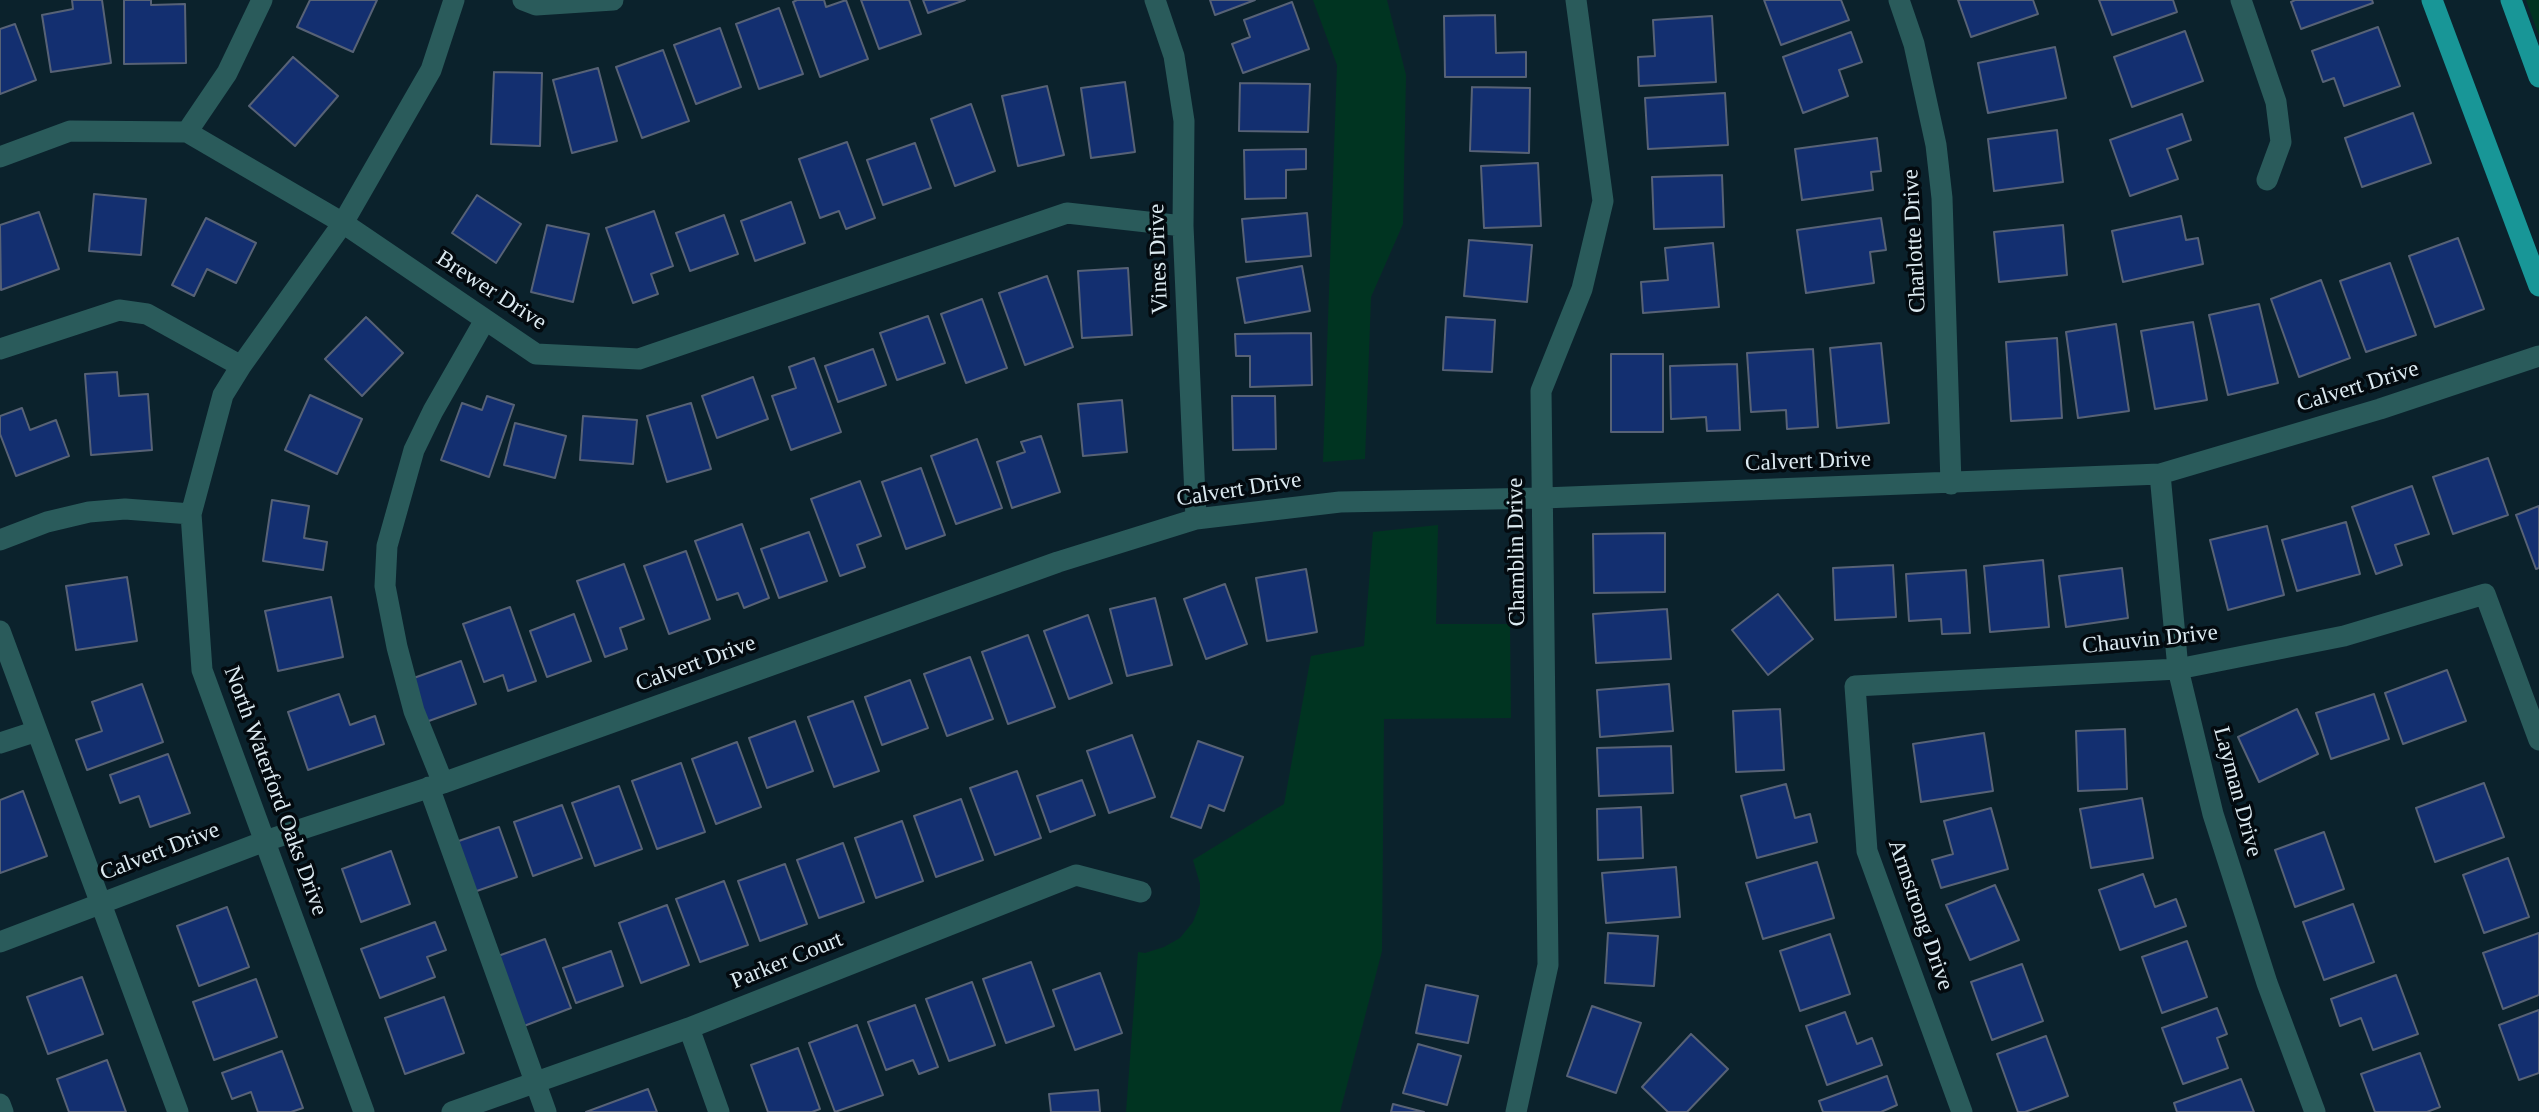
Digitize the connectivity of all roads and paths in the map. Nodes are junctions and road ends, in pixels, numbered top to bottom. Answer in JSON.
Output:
{"nodes":[{"id":1,"x":262,"y":0,"type":"edge"},
{"id":2,"x":454,"y":0,"type":"edge"},
{"id":3,"x":523,"y":0,"type":"edge"},
{"id":4,"x":613,"y":0,"type":"edge"},
{"id":5,"x":1155,"y":0,"type":"edge"},
{"id":6,"x":1576,"y":0,"type":"edge"},
{"id":7,"x":1899,"y":0,"type":"edge"},
{"id":8,"x":2242,"y":0,"type":"edge"},
{"id":9,"x":2432,"y":0,"type":"edge"},
{"id":10,"x":2511,"y":0,"type":"edge"},
{"id":11,"x":2539,"y":77,"type":"edge"},
{"id":12,"x":187,"y":132,"type":"junction"},
{"id":13,"x":0,"y":156,"type":"edge"},
{"id":14,"x":2267,"y":180,"type":"dead end"},
{"id":15,"x":343,"y":223,"type":"junction"},
{"id":16,"x":1183,"y":226,"type":"junction"},
{"id":17,"x":2539,"y":285,"type":"edge"},
{"id":18,"x":485,"y":320,"type":"junction"},
{"id":19,"x":0,"y":349,"type":"edge"},
{"id":20,"x":2539,"y":356,"type":"edge"},
{"id":21,"x":241,"y":366,"type":"junction"},
{"id":22,"x":2160,"y":474,"type":"junction"},
{"id":23,"x":1951,"y":484,"type":"junction"},
{"id":24,"x":1543,"y":498,"type":"junction"},
{"id":25,"x":191,"y":514,"type":"junction"},
{"id":26,"x":1196,"y":519,"type":"junction"},
{"id":27,"x":0,"y":540,"type":"edge"},
{"id":28,"x":0,"y":631,"type":"edge"},
{"id":29,"x":2178,"y":668,"type":"junction"},
{"id":30,"x":1855,"y":686,"type":"joint"},
{"id":31,"x":37,"y":731,"type":"junction"},
{"id":32,"x":2539,"y":740,"type":"edge"},
{"id":33,"x":0,"y":743,"type":"edge"},
{"id":34,"x":436,"y":785,"type":"junction"},
{"id":35,"x":265,"y":841,"type":"junction"},
{"id":36,"x":1142,"y":892,"type":"dead end"},
{"id":37,"x":101,"y":903,"type":"junction"},
{"id":38,"x":0,"y":942,"type":"edge"},
{"id":39,"x":689,"y":1028,"type":"junction"},
{"id":40,"x":535,"y":1081,"type":"junction"},
{"id":41,"x":0,"y":1104,"type":"edge"},
{"id":42,"x":3,"y":1112,"type":"edge"},
{"id":43,"x":178,"y":1112,"type":"edge"},
{"id":44,"x":364,"y":1112,"type":"edge"},
{"id":45,"x":452,"y":1112,"type":"edge"},
{"id":46,"x":547,"y":1112,"type":"edge"},
{"id":47,"x":719,"y":1112,"type":"edge"},
{"id":48,"x":1516,"y":1112,"type":"edge"},
{"id":49,"x":1962,"y":1112,"type":"edge"},
{"id":50,"x":2315,"y":1112,"type":"edge"}],
"edges":[{"from":1,"to":12,"type":"street"},
{"from":2,"to":15,"type":"street","name":"North Waterford Oaks Drive"},
{"from":3,"to":4,"type":"street"},
{"from":5,"to":16,"type":"street","name":"Vines Drive"},
{"from":6,"to":24,"type":"street","name":"Chamblin Drive"},
{"from":7,"to":23,"type":"street","name":"Charlotte Drive"},
{"from":8,"to":14,"type":"street"},
{"from":9,"to":17,"type":"main road"},
{"from":10,"to":11,"type":"main road"},
{"from":12,"to":13,"type":"street","name":"Brewer Drive"},
{"from":12,"to":15,"type":"street","name":"Brewer Drive"},
{"from":15,"to":18,"type":"street","name":"Brewer Drive"},
{"from":15,"to":21,"type":"street","name":"North Waterford Oaks Drive"},
{"from":16,"to":18,"type":"street","name":"Brewer Drive"},
{"from":16,"to":26,"type":"street","name":"Vines Drive"},
{"from":18,"to":34,"type":"street"},
{"from":19,"to":21,"type":"street"},
{"from":20,"to":22,"type":"street","name":"Calvert Drive"},
{"from":21,"to":25,"type":"street","name":"North Waterford Oaks Drive"},
{"from":22,"to":23,"type":"street","name":"Calvert Drive"},
{"from":22,"to":29,"type":"street","name":"Layman Drive"},
{"from":23,"to":24,"type":"street","name":"Calvert Drive"},
{"from":24,"to":26,"type":"street","name":"Calvert Drive"},
{"from":24,"to":48,"type":"street","name":"Chamblin Drive"},
{"from":25,"to":27,"type":"street"},
{"from":25,"to":35,"type":"street","name":"North Waterford Oaks Drive"},
{"from":26,"to":34,"type":"street","name":"Calvert Drive"},
{"from":28,"to":31,"type":"street"},
{"from":29,"to":30,"type":"street","name":"Chauvin Drive"},
{"from":29,"to":32,"type":"street","name":"Chauvin Drive"},
{"from":29,"to":50,"type":"street","name":"Layman Drive"},
{"from":30,"to":49,"type":"street","name":"Armstrong Drive"},
{"from":31,"to":33,"type":"street"},
{"from":31,"to":37,"type":"street"},
{"from":34,"to":35,"type":"street","name":"Calvert Drive"},
{"from":34,"to":40,"type":"street"},
{"from":35,"to":37,"type":"street","name":"Calvert Drive"},
{"from":35,"to":44,"type":"street","name":"North Waterford Oaks Drive"},
{"from":36,"to":39,"type":"street","name":"Parker Court"},
{"from":37,"to":38,"type":"street","name":"Calvert Drive"},
{"from":37,"to":43,"type":"street"},
{"from":39,"to":40,"type":"street","name":"Parker Court"},
{"from":39,"to":47,"type":"street"},
{"from":40,"to":45,"type":"street","name":"Parker Court"},
{"from":40,"to":46,"type":"street"},
{"from":41,"to":42,"type":"street"}]}
